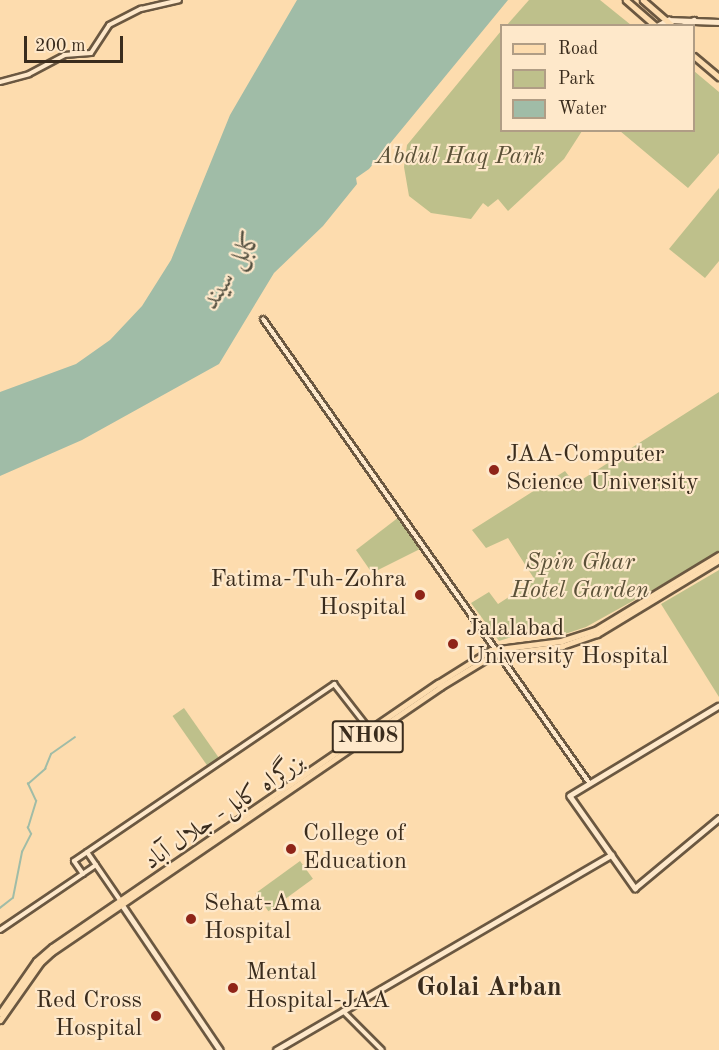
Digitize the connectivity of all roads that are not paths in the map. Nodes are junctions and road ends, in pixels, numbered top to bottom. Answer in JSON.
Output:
{"nodes":[{"id":1,"x":179,"y":0,"type":"edge"},
{"id":2,"x":627,"y":0,"type":"edge"},
{"id":3,"x":643,"y":0,"type":"edge"},
{"id":4,"x":697,"y":19,"type":"junction"},
{"id":5,"x":668,"y":20,"type":"junction"},
{"id":6,"x":719,"y":22,"type":"edge"},
{"id":7,"x":654,"y":24,"type":"edge"},
{"id":8,"x":660,"y":24,"type":"edge"},
{"id":9,"x":671,"y":24,"type":"edge"},
{"id":10,"x":686,"y":24,"type":"edge"},
{"id":11,"x":695,"y":58,"type":"edge"},
{"id":12,"x":719,"y":77,"type":"edge"},
{"id":13,"x":0,"y":82,"type":"edge"},
{"id":14,"x":263,"y":319,"type":"dead end"},
{"id":15,"x":719,"y":555,"type":"edge"},
{"id":16,"x":719,"y":560,"type":"edge"},
{"id":17,"x":498,"y":651,"type":"junction"},
{"id":18,"x":719,"y":706,"type":"edge"},
{"id":19,"x":371,"y":732,"type":"junction"},
{"id":20,"x":590,"y":784,"type":"junction"},
{"id":21,"x":719,"y":818,"type":"edge"},
{"id":22,"x":87,"y":852,"type":"junction"},
{"id":23,"x":611,"y":855,"type":"junction"},
{"id":24,"x":96,"y":865,"type":"junction"},
{"id":25,"x":83,"y":874,"type":"junction"},
{"id":26,"x":121,"y":903,"type":"junction"},
{"id":27,"x":0,"y":930,"type":"edge"},
{"id":28,"x":343,"y":1011,"type":"junction"},
{"id":29,"x":0,"y":1013,"type":"edge"},
{"id":30,"x":0,"y":1020,"type":"edge"},
{"id":31,"x":220,"y":1050,"type":"edge"},
{"id":32,"x":276,"y":1050,"type":"edge"},
{"id":33,"x":382,"y":1050,"type":"edge"}],
"edges":[{"from":1,"to":13,"type":"street"},
{"from":2,"to":7,"type":"main road"},
{"from":3,"to":5,"type":"main road"},
{"from":4,"to":5,"type":"main road"},
{"from":4,"to":6,"type":"main road"},
{"from":4,"to":10,"type":"main road"},
{"from":5,"to":8,"type":"main road"},
{"from":5,"to":9,"type":"main road"},
{"from":11,"to":12,"type":"main road"},
{"from":14,"to":17,"type":"street"},
{"from":15,"to":17,"type":"highway","name":"بزرگراه کابل- جلال آباد","number":"NH08"},
{"from":16,"to":17,"type":"highway","name":"بزرگراه کابل- جلال آباد","number":"NH08"},
{"from":17,"to":19,"type":"highway","name":"بزرگراه کابل- جلال آباد","number":"NH08"},
{"from":17,"to":20,"type":"street"},
{"from":18,"to":20,"type":"main road"},
{"from":19,"to":22,"type":"street"},
{"from":19,"to":26,"type":"highway","name":"بزرگراه کابل- جلال آباد","number":"NH08"},
{"from":20,"to":23,"type":"main road"},
{"from":21,"to":23,"type":"main road"},
{"from":22,"to":24,"type":"street"},
{"from":22,"to":25,"type":"street"},
{"from":23,"to":28,"type":"main road"},
{"from":24,"to":25,"type":"street"},
{"from":24,"to":26,"type":"street"},
{"from":25,"to":27,"type":"street"},
{"from":26,"to":29,"type":"highway","name":"بزرگراه کابل- جلال آباد","number":"NH08"},
{"from":26,"to":30,"type":"highway","name":"بزرگراه کابل- جلال آباد","number":"NH08"},
{"from":26,"to":31,"type":"main road"},
{"from":28,"to":32,"type":"main road"},
{"from":28,"to":33,"type":"street"}]}
